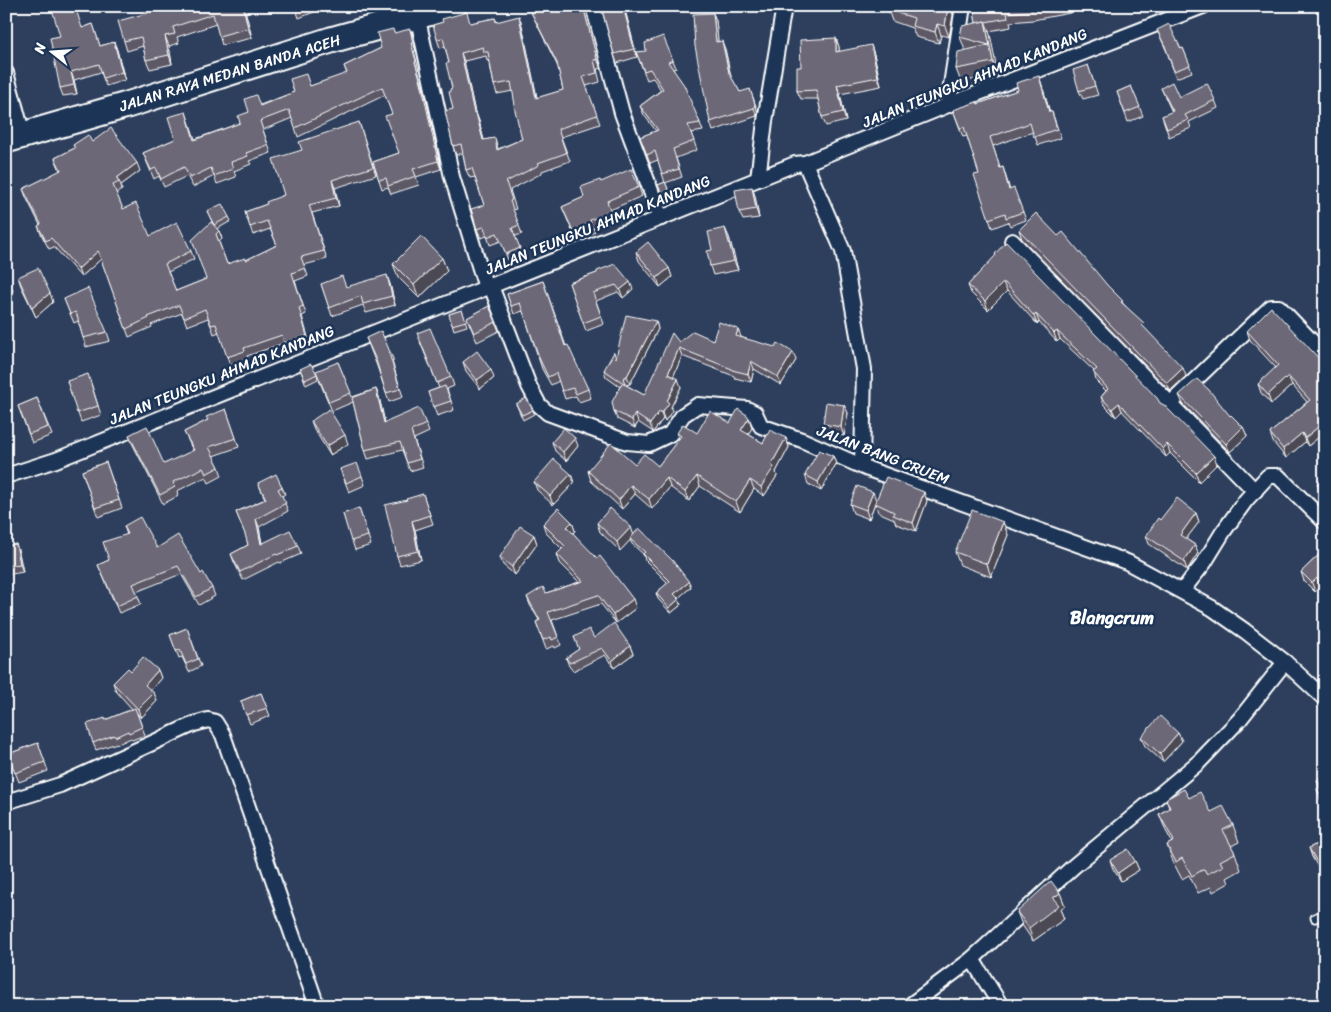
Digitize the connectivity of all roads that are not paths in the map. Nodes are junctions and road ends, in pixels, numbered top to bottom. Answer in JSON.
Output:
{"nodes":[{"id":1,"x":453,"y":6,"type":"edge"},
{"id":2,"x":594,"y":6,"type":"edge"},
{"id":3,"x":784,"y":6,"type":"edge"},
{"id":4,"x":963,"y":6,"type":"edge"},
{"id":5,"x":1203,"y":6,"type":"edge"},
{"id":6,"x":416,"y":11,"type":"edge"},
{"id":7,"x":6,"y":73,"type":"edge"},
{"id":8,"x":948,"y":105,"type":"junction"},
{"id":9,"x":15,"y":137,"type":"edge"},
{"id":10,"x":805,"y":163,"type":"junction"},
{"id":11,"x":758,"y":179,"type":"junction"},
{"id":12,"x":661,"y":218,"type":"junction"},
{"id":13,"x":1012,"y":241,"type":"dead end"},
{"id":14,"x":488,"y":287,"type":"junction"},
{"id":15,"x":1325,"y":355,"type":"edge"},
{"id":16,"x":1169,"y":405,"type":"junction"},
{"id":17,"x":862,"y":466,"type":"junction"},
{"id":18,"x":6,"y":476,"type":"edge"},
{"id":19,"x":1255,"y":490,"type":"junction"},
{"id":20,"x":1325,"y":522,"type":"edge"},
{"id":21,"x":1182,"y":590,"type":"junction"},
{"id":22,"x":1285,"y":662,"type":"junction"},
{"id":23,"x":1325,"y":699,"type":"edge"},
{"id":24,"x":6,"y":802,"type":"edge"},
{"id":25,"x":1325,"y":913,"type":"edge"},
{"id":26,"x":1315,"y":918,"type":"dead end"},
{"id":27,"x":972,"y":959,"type":"junction"},
{"id":28,"x":317,"y":1006,"type":"edge"},
{"id":29,"x":909,"y":1006,"type":"edge"},
{"id":30,"x":1001,"y":1006,"type":"edge"}],
"edges":[{"from":1,"to":6,"type":"highway","name":"JALAN RAYA MEDAN BANDA ACEH"},
{"from":2,"to":12,"type":"street"},
{"from":3,"to":11,"type":"street"},
{"from":4,"to":8,"type":"street"},
{"from":5,"to":8,"type":"street","name":"JALAN TEUNGKU AHMAD KANDANG"},
{"from":6,"to":9,"type":"highway","name":"JALAN RAYA MEDAN BANDA ACEH"},
{"from":6,"to":14,"type":"street","name":"JALAN BANG CRUEM"},
{"from":7,"to":9,"type":"street"},
{"from":8,"to":10,"type":"street","name":"JALAN TEUNGKU AHMAD KANDANG"},
{"from":10,"to":11,"type":"street","name":"JALAN TEUNGKU AHMAD KANDANG"},
{"from":10,"to":17,"type":"street"},
{"from":11,"to":12,"type":"street","name":"JALAN TEUNGKU AHMAD KANDANG"},
{"from":12,"to":14,"type":"street","name":"JALAN TEUNGKU AHMAD KANDANG"},
{"from":13,"to":16,"type":"street"},
{"from":14,"to":17,"type":"street","name":"JALAN BANG CRUEM"},
{"from":14,"to":18,"type":"street","name":"JALAN TEUNGKU AHMAD KANDANG"},
{"from":15,"to":16,"type":"street"},
{"from":16,"to":19,"type":"street"},
{"from":17,"to":21,"type":"street","name":"JALAN BANG CRUEM"},
{"from":19,"to":20,"type":"street"},
{"from":19,"to":21,"type":"street"},
{"from":21,"to":22,"type":"street","name":"JALAN BANG CRUEM"},
{"from":22,"to":23,"type":"street","name":"JALAN BANG CRUEM"},
{"from":22,"to":27,"type":"street"},
{"from":24,"to":28,"type":"street"},
{"from":25,"to":26,"type":"lane"},
{"from":27,"to":29,"type":"street"},
{"from":27,"to":30,"type":"street"}]}
